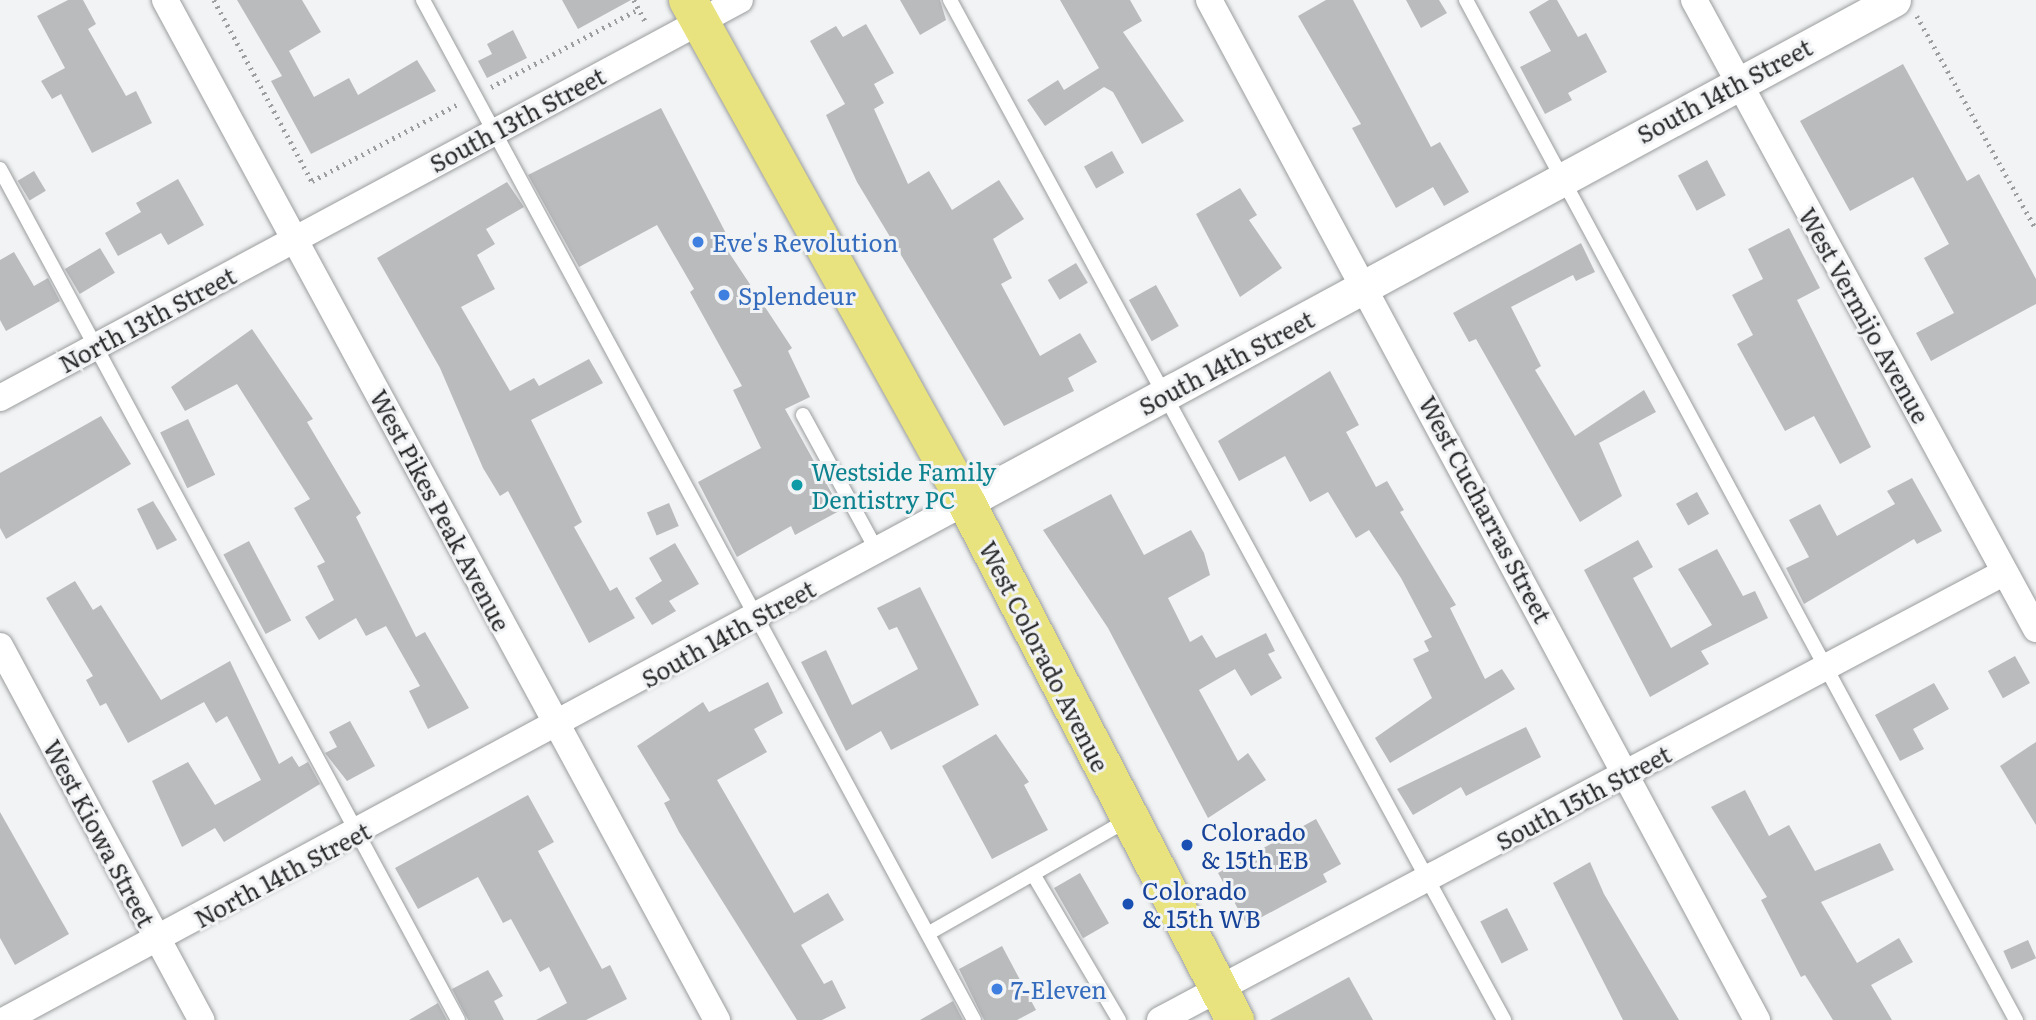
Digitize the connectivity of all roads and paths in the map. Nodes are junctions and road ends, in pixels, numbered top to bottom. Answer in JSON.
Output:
{"nodes":[{"id":1,"x":165,"y":0,"type":"edge"},
{"id":2,"x":214,"y":0,"type":"edge"},
{"id":3,"x":423,"y":0,"type":"edge"},
{"id":4,"x":634,"y":0,"type":"edge"},
{"id":5,"x":740,"y":0,"type":"edge"},
{"id":6,"x":950,"y":0,"type":"edge"},
{"id":7,"x":1209,"y":0,"type":"edge"},
{"id":8,"x":1466,"y":0,"type":"edge"},
{"id":9,"x":1694,"y":0,"type":"edge"},
{"id":10,"x":1905,"y":6,"type":"edge"},
{"id":11,"x":694,"y":11,"type":"edge"},
{"id":12,"x":1738,"y":81,"type":"junction"},
{"id":13,"x":475,"y":95,"type":"junction"},
{"id":14,"x":495,"y":132,"type":"junction"},
{"id":15,"x":0,"y":169,"type":"edge"},
{"id":16,"x":1563,"y":177,"type":"junction"},
{"id":17,"x":2036,"y":229,"type":"edge"},
{"id":18,"x":294,"y":239,"type":"junction"},
{"id":19,"x":1366,"y":286,"type":"junction"},
{"id":20,"x":97,"y":346,"type":"junction"},
{"id":21,"x":1164,"y":395,"type":"junction"},
{"id":22,"x":0,"y":398,"type":"edge"},
{"id":23,"x":803,"y":415,"type":"dead end"},
{"id":24,"x":966,"y":502,"type":"junction"},
{"id":25,"x":877,"y":551,"type":"junction"},
{"id":26,"x":2005,"y":572,"type":"junction"},
{"id":27,"x":759,"y":616,"type":"junction"},
{"id":28,"x":2036,"y":629,"type":"edge"},
{"id":29,"x":0,"y":646,"type":"edge"},
{"id":30,"x":1829,"y":666,"type":"junction"},
{"id":31,"x":558,"y":725,"type":"junction"},
{"id":32,"x":1628,"y":774,"type":"junction"},
{"id":33,"x":1129,"y":819,"type":"junction"},
{"id":34,"x":358,"y":833,"type":"junction"},
{"id":35,"x":1033,"y":874,"type":"junction"},
{"id":36,"x":1428,"y":878,"type":"junction"},
{"id":37,"x":929,"y":933,"type":"junction"},
{"id":38,"x":158,"y":941,"type":"junction"},
{"id":39,"x":1226,"y":1005,"type":"edge"},
{"id":40,"x":5,"y":1020,"type":"edge"},
{"id":41,"x":201,"y":1020,"type":"edge"},
{"id":42,"x":458,"y":1020,"type":"edge"},
{"id":43,"x":717,"y":1020,"type":"edge"},
{"id":44,"x":974,"y":1020,"type":"edge"},
{"id":45,"x":1119,"y":1020,"type":"edge"},
{"id":46,"x":1160,"y":1020,"type":"edge"},
{"id":47,"x":1504,"y":1020,"type":"edge"},
{"id":48,"x":1757,"y":1020,"type":"edge"},
{"id":49,"x":2015,"y":1020,"type":"edge"}],
"edges":[{"from":1,"to":18,"type":"street","name":"West Pikes Peak Avenue"},
{"from":2,"to":13,"type":"path"},
{"from":3,"to":13,"type":"lane"},
{"from":4,"to":13,"type":"path"},
{"from":5,"to":11,"type":"street","name":"South 13th Street"},
{"from":6,"to":21,"type":"lane"},
{"from":7,"to":19,"type":"street","name":"West Cucharras Street"},
{"from":8,"to":16,"type":"lane"},
{"from":9,"to":12,"type":"street","name":"West Vermijo Avenue"},
{"from":10,"to":12,"type":"street","name":"South 14th Street"},
{"from":10,"to":17,"type":"path"},
{"from":11,"to":14,"type":"street","name":"South 13th Street"},
{"from":11,"to":24,"type":"main road","name":"West Colorado Avenue"},
{"from":12,"to":16,"type":"street","name":"South 14th Street"},
{"from":12,"to":26,"type":"street","name":"West Vermijo Avenue"},
{"from":13,"to":14,"type":"lane"},
{"from":14,"to":18,"type":"street","name":"South 13th Street"},
{"from":14,"to":27,"type":"lane"},
{"from":15,"to":20,"type":"lane"},
{"from":16,"to":19,"type":"street","name":"South 14th Street"},
{"from":16,"to":30,"type":"lane"},
{"from":18,"to":20,"type":"street","name":"North 13th Street"},
{"from":18,"to":31,"type":"street","name":"West Pikes Peak Avenue"},
{"from":19,"to":21,"type":"street","name":"South 14th Street"},
{"from":19,"to":32,"type":"street","name":"West Cucharras Street"},
{"from":20,"to":22,"type":"street","name":"North 13th Street"},
{"from":20,"to":34,"type":"lane"},
{"from":21,"to":24,"type":"street","name":"South 14th Street"},
{"from":21,"to":36,"type":"lane"},
{"from":23,"to":25,"type":"lane"},
{"from":24,"to":25,"type":"street","name":"South 14th Street"},
{"from":24,"to":33,"type":"main road","name":"West Colorado Avenue"},
{"from":25,"to":27,"type":"street","name":"South 14th Street"},
{"from":26,"to":28,"type":"street","name":"West Vermijo Avenue"},
{"from":26,"to":30,"type":"street","name":"South 15th Street"},
{"from":27,"to":31,"type":"street","name":"South 14th Street"},
{"from":27,"to":37,"type":"lane"},
{"from":29,"to":38,"type":"street","name":"West Kiowa Street"},
{"from":30,"to":32,"type":"street","name":"South 15th Street"},
{"from":30,"to":49,"type":"lane"},
{"from":31,"to":34,"type":"street","name":"North 14th Street"},
{"from":31,"to":43,"type":"street","name":"West Pikes Peak Avenue"},
{"from":32,"to":36,"type":"street","name":"South 15th Street"},
{"from":32,"to":48,"type":"street","name":"West Cucharras Street"},
{"from":33,"to":35,"type":"lane"},
{"from":33,"to":39,"type":"main road","name":"West Colorado Avenue"},
{"from":34,"to":38,"type":"street","name":"North 14th Street"},
{"from":34,"to":42,"type":"lane"},
{"from":35,"to":37,"type":"lane"},
{"from":35,"to":45,"type":"lane"},
{"from":36,"to":39,"type":"street","name":"South 15th Street"},
{"from":36,"to":47,"type":"lane"},
{"from":37,"to":44,"type":"lane"},
{"from":38,"to":40,"type":"street","name":"North 14th Street"},
{"from":38,"to":41,"type":"street","name":"West Kiowa Street"},
{"from":39,"to":46,"type":"street","name":"South 15th Street"}]}
